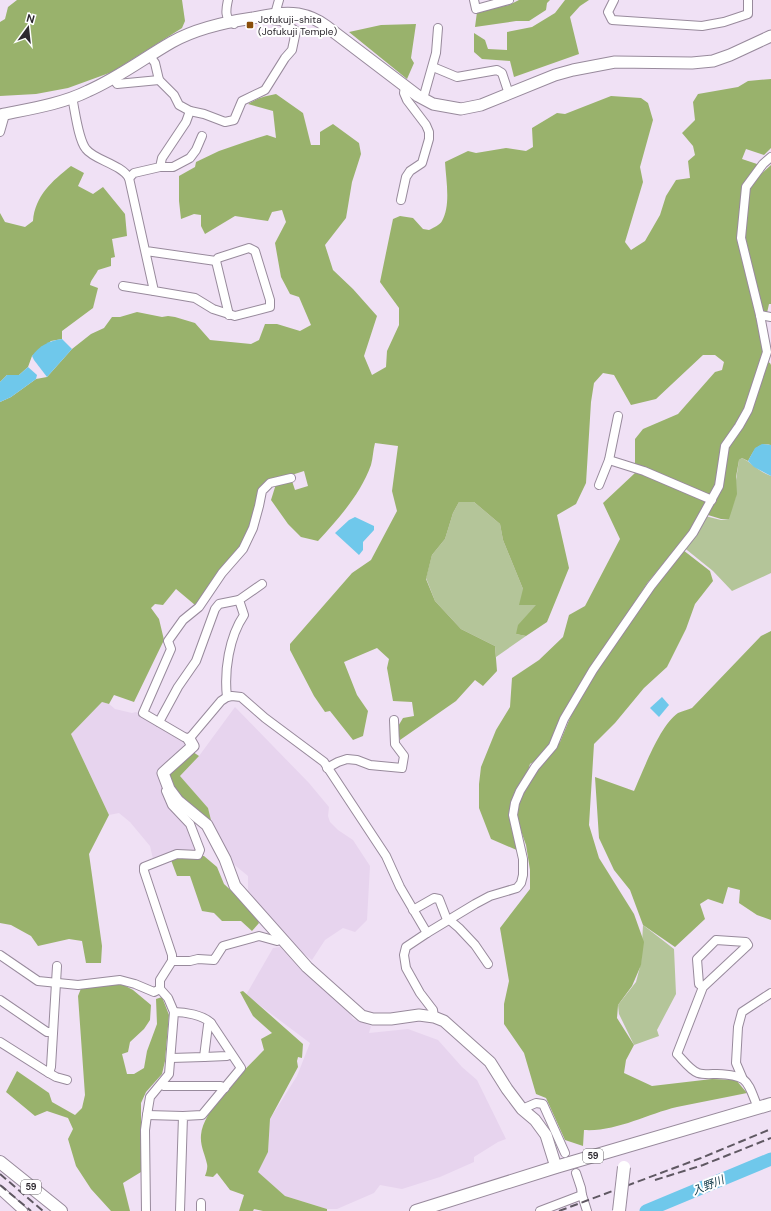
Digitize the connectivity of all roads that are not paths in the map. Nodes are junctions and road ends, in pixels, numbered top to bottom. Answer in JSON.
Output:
{"nodes":[{"id":1,"x":228,"y":0,"type":"edge"},
{"id":2,"x":279,"y":0,"type":"edge"},
{"id":3,"x":474,"y":0,"type":"edge"},
{"id":4,"x":509,"y":0,"type":"edge"},
{"id":5,"x":614,"y":0,"type":"edge"},
{"id":6,"x":748,"y":0,"type":"edge"},
{"id":7,"x":273,"y":17,"type":"junction"},
{"id":8,"x":230,"y":22,"type":"junction"},
{"id":9,"x":438,"y":28,"type":"dead end"},
{"id":10,"x":771,"y":36,"type":"edge"},
{"id":11,"x":150,"y":56,"type":"junction"},
{"id":12,"x":433,"y":67,"type":"junction"},
{"id":13,"x":114,"y":79,"type":"junction"},
{"id":14,"x":159,"y":80,"type":"junction"},
{"id":15,"x":405,"y":87,"type":"junction"},
{"id":16,"x":509,"y":94,"type":"junction"},
{"id":17,"x":72,"y":97,"type":"junction"},
{"id":18,"x":423,"y":99,"type":"junction"},
{"id":19,"x":190,"y":111,"type":"junction"},
{"id":20,"x":2,"y":114,"type":"edge"},
{"id":21,"x":0,"y":132,"type":"edge"},
{"id":22,"x":202,"y":136,"type":"dead end"},
{"id":23,"x":771,"y":157,"type":"edge"},
{"id":24,"x":160,"y":167,"type":"junction"},
{"id":25,"x":129,"y":178,"type":"junction"},
{"id":26,"x":401,"y":200,"type":"dead end"},
{"id":27,"x":146,"y":251,"type":"junction"},
{"id":28,"x":216,"y":261,"type":"junction"},
{"id":29,"x":123,"y":286,"type":"dead end"},
{"id":30,"x":154,"y":291,"type":"junction"},
{"id":31,"x":229,"y":315,"type":"junction"},
{"id":32,"x":760,"y":315,"type":"junction"},
{"id":33,"x":771,"y":317,"type":"edge"},
{"id":34,"x":769,"y":353,"type":"edge"},
{"id":35,"x":618,"y":416,"type":"dead end"},
{"id":36,"x":609,"y":460,"type":"junction"},
{"id":37,"x":291,"y":478,"type":"dead end"},
{"id":38,"x":600,"y":485,"type":"dead end"},
{"id":39,"x":712,"y":500,"type":"junction"},
{"id":40,"x":262,"y":584,"type":"dead end"},
{"id":41,"x":239,"y":600,"type":"junction"},
{"id":42,"x":228,"y":697,"type":"junction"},
{"id":43,"x":394,"y":720,"type":"dead end"},
{"id":44,"x":159,"y":722,"type":"junction"},
{"id":45,"x":189,"y":739,"type":"junction"},
{"id":46,"x":327,"y":768,"type":"junction"},
{"id":47,"x":169,"y":789,"type":"junction"},
{"id":48,"x":413,"y":910,"type":"junction"},
{"id":49,"x":449,"y":919,"type":"junction"},
{"id":50,"x":427,"y":933,"type":"junction"},
{"id":51,"x":281,"y":938,"type":"junction"},
{"id":52,"x":0,"y":955,"type":"edge"},
{"id":53,"x":172,"y":961,"type":"junction"},
{"id":54,"x":488,"y":964,"type":"dead end"},
{"id":55,"x":57,"y":966,"type":"dead end"},
{"id":56,"x":56,"y":983,"type":"junction"},
{"id":57,"x":703,"y":987,"type":"junction"},
{"id":58,"x":160,"y":989,"type":"junction"},
{"id":59,"x":771,"y":993,"type":"edge"},
{"id":60,"x":0,"y":1000,"type":"edge"},
{"id":61,"x":174,"y":1012,"type":"junction"},
{"id":62,"x":434,"y":1017,"type":"junction"},
{"id":63,"x":211,"y":1023,"type":"junction"},
{"id":64,"x":53,"y":1032,"type":"junction"},
{"id":65,"x":0,"y":1042,"type":"edge"},
{"id":66,"x":232,"y":1054,"type":"junction"},
{"id":67,"x":204,"y":1057,"type":"junction"},
{"id":68,"x":171,"y":1058,"type":"junction"},
{"id":69,"x":49,"y":1073,"type":"junction"},
{"id":70,"x":742,"y":1077,"type":"junction"},
{"id":71,"x":67,"y":1080,"type":"dead end"},
{"id":72,"x":161,"y":1085,"type":"junction"},
{"id":73,"x":225,"y":1088,"type":"junction"},
{"id":74,"x":771,"y":1104,"type":"edge"},
{"id":75,"x":758,"y":1108,"type":"junction"},
{"id":76,"x":522,"y":1109,"type":"junction"},
{"id":77,"x":147,"y":1115,"type":"junction"},
{"id":78,"x":183,"y":1116,"type":"junction"},
{"id":79,"x":618,"y":1149,"type":"junction"},
{"id":80,"x":565,"y":1153,"type":"dead end"},
{"id":81,"x":0,"y":1162,"type":"edge"},
{"id":82,"x":556,"y":1167,"type":"junction"},
{"id":83,"x":576,"y":1172,"type":"dead end"},
{"id":84,"x":0,"y":1190,"type":"edge"},
{"id":85,"x":582,"y":1195,"type":"junction"},
{"id":86,"x":23,"y":1211,"type":"edge"},
{"id":87,"x":61,"y":1211,"type":"edge"},
{"id":88,"x":146,"y":1211,"type":"edge"},
{"id":89,"x":180,"y":1211,"type":"edge"},
{"id":90,"x":416,"y":1211,"type":"edge"},
{"id":91,"x":540,"y":1211,"type":"edge"},
{"id":92,"x":587,"y":1211,"type":"edge"},
{"id":93,"x":620,"y":1211,"type":"edge"}],
"edges":[{"from":1,"to":8,"type":"street"},
{"from":2,"to":7,"type":"street"},
{"from":3,"to":4,"type":"street"},
{"from":5,"to":6,"type":"street"},
{"from":7,"to":8,"type":"street"},
{"from":7,"to":15,"type":"street"},
{"from":7,"to":19,"type":"street"},
{"from":8,"to":11,"type":"street"},
{"from":9,"to":12,"type":"street"},
{"from":10,"to":16,"type":"street"},
{"from":11,"to":13,"type":"street"},
{"from":11,"to":14,"type":"street"},
{"from":12,"to":16,"type":"street"},
{"from":12,"to":18,"type":"street"},
{"from":13,"to":14,"type":"street"},
{"from":13,"to":17,"type":"street"},
{"from":14,"to":19,"type":"street"},
{"from":15,"to":18,"type":"street"},
{"from":15,"to":26,"type":"street"},
{"from":16,"to":18,"type":"street"},
{"from":17,"to":20,"type":"street"},
{"from":17,"to":25,"type":"street"},
{"from":19,"to":24,"type":"street"},
{"from":20,"to":21,"type":"street"},
{"from":22,"to":24,"type":"street"},
{"from":23,"to":32,"type":"street"},
{"from":24,"to":25,"type":"street"},
{"from":25,"to":27,"type":"street"},
{"from":27,"to":28,"type":"street"},
{"from":27,"to":30,"type":"street"},
{"from":28,"to":31,"type":"street"},
{"from":28,"to":31,"type":"street"},
{"from":29,"to":30,"type":"street"},
{"from":30,"to":31,"type":"street"},
{"from":32,"to":33,"type":"street"},
{"from":32,"to":34,"type":"street"},
{"from":34,"to":39,"type":"street"},
{"from":35,"to":36,"type":"street"},
{"from":36,"to":38,"type":"street"},
{"from":36,"to":39,"type":"street"},
{"from":37,"to":44,"type":"street"},
{"from":39,"to":49,"type":"street"},
{"from":40,"to":41,"type":"street"},
{"from":41,"to":42,"type":"street"},
{"from":41,"to":44,"type":"street"},
{"from":42,"to":45,"type":"street"},
{"from":42,"to":46,"type":"street"},
{"from":43,"to":46,"type":"street"},
{"from":44,"to":45,"type":"street"},
{"from":45,"to":47,"type":"street"},
{"from":46,"to":48,"type":"street"},
{"from":47,"to":51,"type":"street"},
{"from":47,"to":53,"type":"street"},
{"from":48,"to":49,"type":"street"},
{"from":48,"to":50,"type":"street"},
{"from":49,"to":50,"type":"street"},
{"from":49,"to":54,"type":"street"},
{"from":50,"to":62,"type":"street"},
{"from":51,"to":53,"type":"street"},
{"from":51,"to":62,"type":"street"},
{"from":52,"to":56,"type":"street"},
{"from":53,"to":58,"type":"street"},
{"from":55,"to":56,"type":"street"},
{"from":56,"to":58,"type":"street"},
{"from":56,"to":64,"type":"street"},
{"from":57,"to":57,"type":"street"},
{"from":57,"to":70,"type":"street"},
{"from":58,"to":61,"type":"street"},
{"from":59,"to":70,"type":"street"},
{"from":60,"to":64,"type":"street"},
{"from":61,"to":63,"type":"street"},
{"from":61,"to":68,"type":"street"},
{"from":62,"to":76,"type":"street"},
{"from":63,"to":66,"type":"street"},
{"from":63,"to":67,"type":"street"},
{"from":64,"to":69,"type":"street"},
{"from":65,"to":69,"type":"street"},
{"from":66,"to":67,"type":"street"},
{"from":66,"to":73,"type":"street"},
{"from":67,"to":68,"type":"street"},
{"from":68,"to":72,"type":"street"},
{"from":69,"to":71,"type":"street"},
{"from":70,"to":75,"type":"street"},
{"from":72,"to":73,"type":"street"},
{"from":72,"to":77,"type":"street"},
{"from":73,"to":78,"type":"street"},
{"from":74,"to":75,"type":"main road","number":"59"},
{"from":75,"to":79,"type":"main road","number":"59"},
{"from":76,"to":80,"type":"street"},
{"from":76,"to":82,"type":"street"},
{"from":77,"to":78,"type":"street"},
{"from":77,"to":88,"type":"street"},
{"from":78,"to":89,"type":"street"},
{"from":79,"to":82,"type":"main road","number":"59"},
{"from":79,"to":93,"type":"main road","bridge":true},
{"from":81,"to":87,"type":"main road","number":"59"},
{"from":82,"to":90,"type":"main road","number":"59"},
{"from":83,"to":85,"type":"street"},
{"from":84,"to":86,"type":"street"},
{"from":85,"to":91,"type":"street"},
{"from":85,"to":92,"type":"street"}]}
